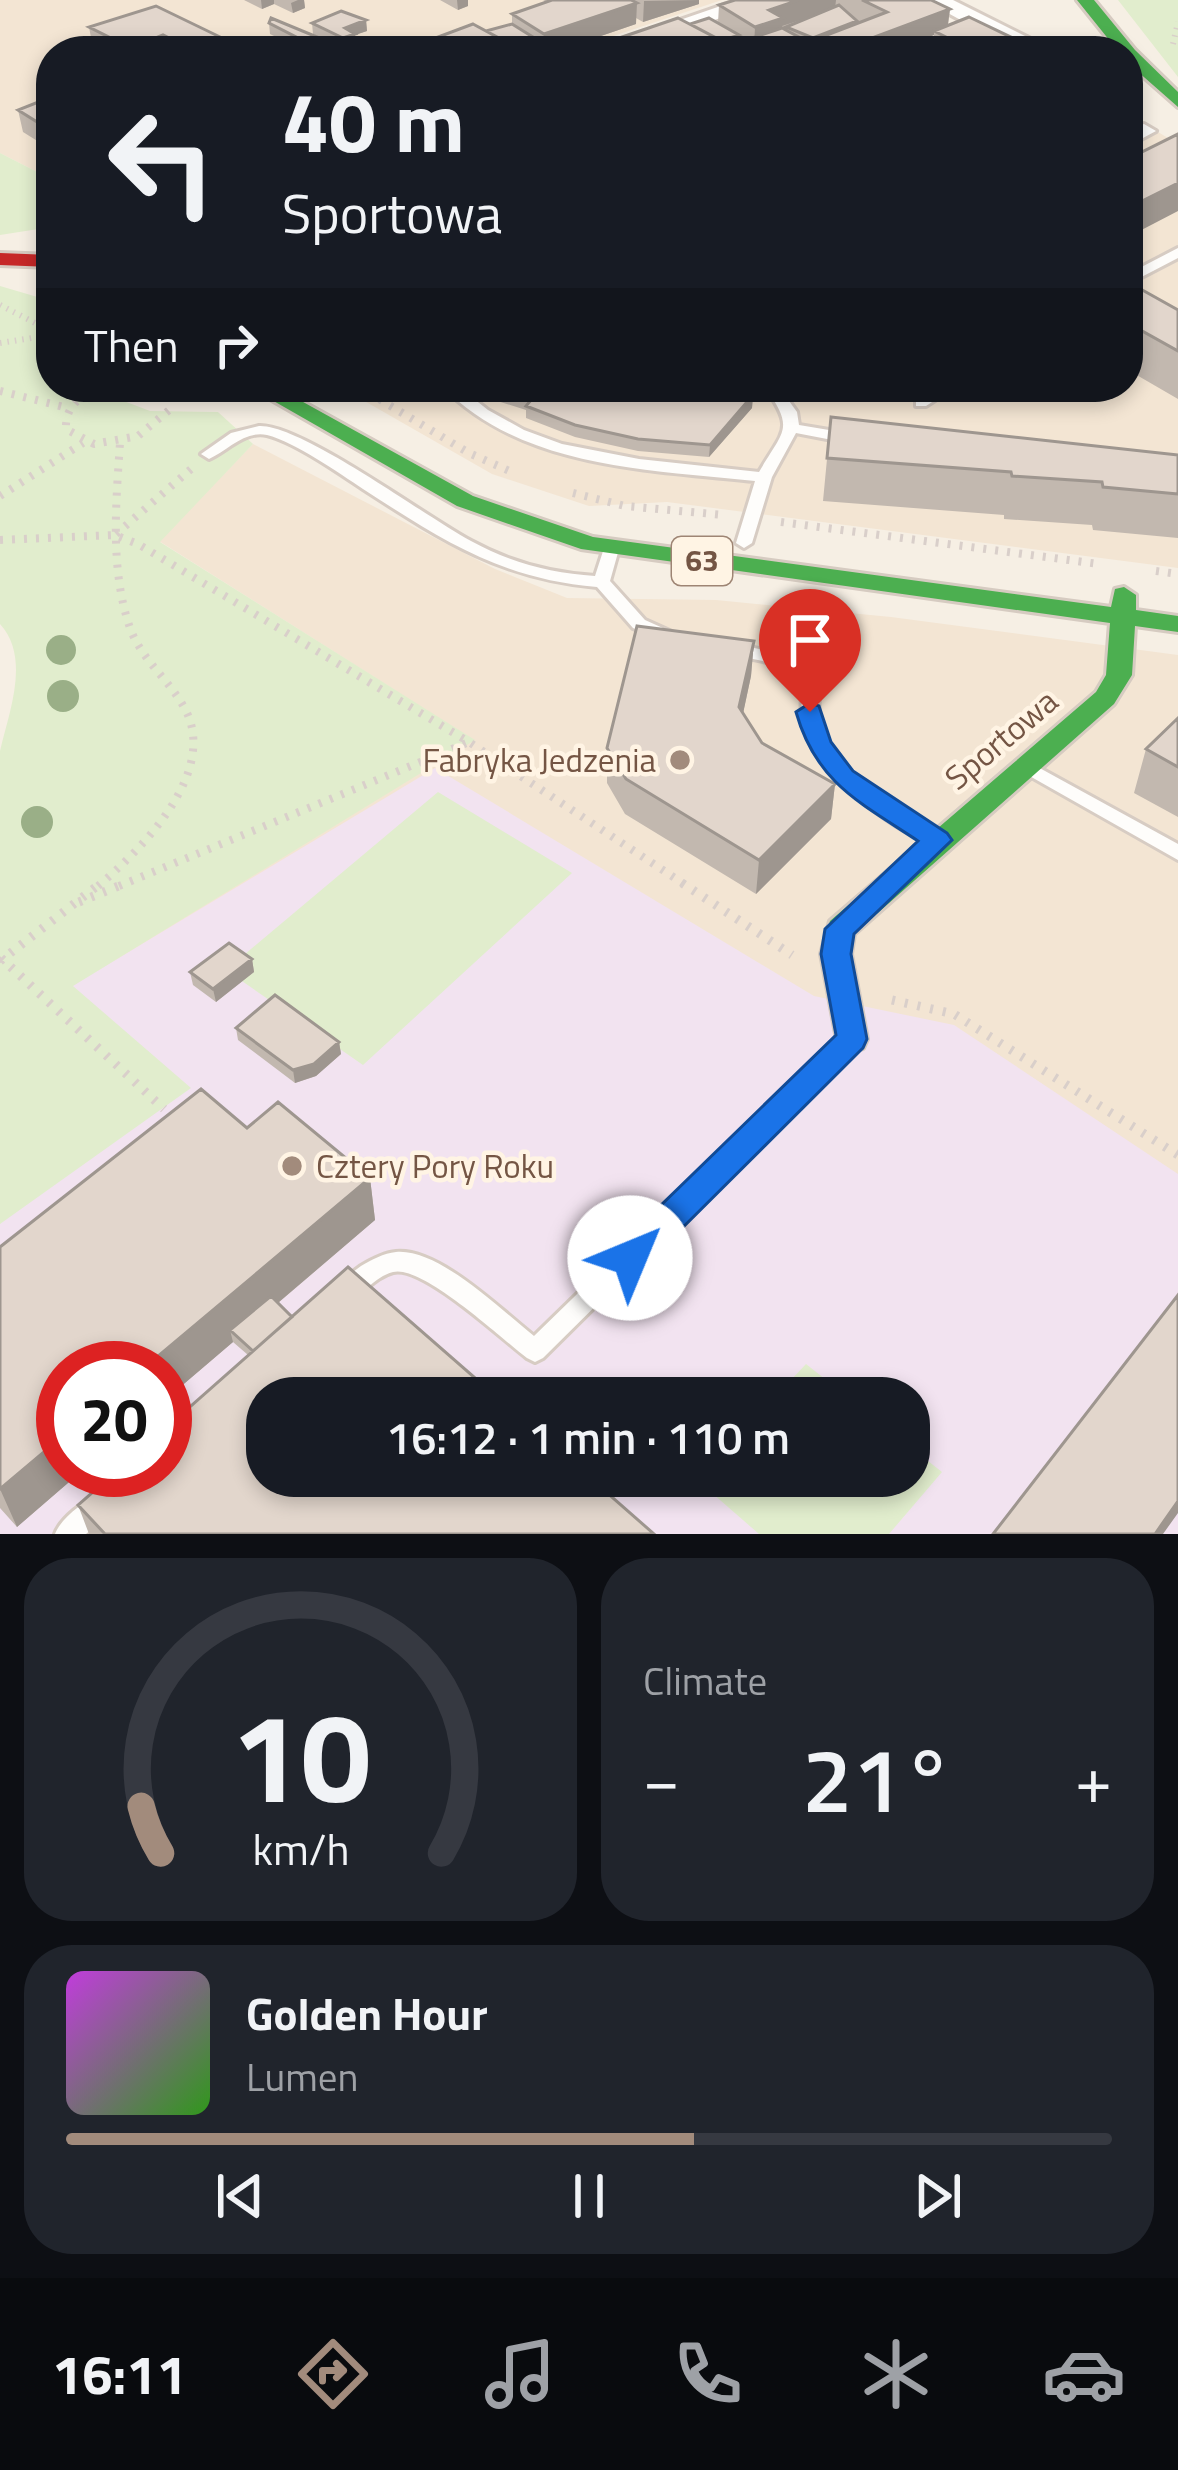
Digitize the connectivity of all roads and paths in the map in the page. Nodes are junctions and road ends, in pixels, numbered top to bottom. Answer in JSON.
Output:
{"nodes":[{"id":1,"x":761,"y":0,"type":"edge"},
{"id":2,"x":935,"y":0,"type":"edge"},
{"id":3,"x":1085,"y":0,"type":"edge"},
{"id":4,"x":1055,"y":1,"type":"edge"},
{"id":5,"x":986,"y":26,"type":"junction"},
{"id":6,"x":649,"y":36,"type":"edge"},
{"id":7,"x":961,"y":36,"type":"edge"},
{"id":8,"x":1009,"y":36,"type":"edge"},
{"id":9,"x":1082,"y":36,"type":"edge"},
{"id":10,"x":1114,"y":36,"type":"edge"},
{"id":11,"x":1143,"y":67,"type":"edge"},
{"id":12,"x":1143,"y":97,"type":"edge"},
{"id":13,"x":1178,"y":101,"type":"edge"},
{"id":14,"x":1178,"y":124,"type":"edge"},
{"id":15,"x":1178,"y":252,"type":"edge"},
{"id":16,"x":0,"y":259,"type":"edge"},
{"id":17,"x":36,"y":262,"type":"edge"},
{"id":18,"x":1143,"y":272,"type":"edge"},
{"id":19,"x":0,"y":305,"type":"edge"},
{"id":20,"x":36,"y":323,"type":"edge"},
{"id":21,"x":36,"y":337,"type":"edge"},
{"id":22,"x":0,"y":343,"type":"edge"},
{"id":23,"x":0,"y":391,"type":"edge"},
{"id":24,"x":36,"y":400,"type":"edge"},
{"id":25,"x":44,"y":402,"type":"edge"},
{"id":26,"x":76,"y":402,"type":"edge"},
{"id":27,"x":287,"y":402,"type":"edge"},
{"id":28,"x":344,"y":402,"type":"edge"},
{"id":29,"x":467,"y":402,"type":"edge"},
{"id":30,"x":783,"y":402,"type":"edge"},
{"id":31,"x":174,"y":406,"type":"dead end"},
{"id":32,"x":68,"y":408,"type":"junction"},
{"id":33,"x":792,"y":428,"type":"junction"},
{"id":34,"x":85,"y":442,"type":"junction"},
{"id":35,"x":119,"y":443,"type":"junction"},
{"id":36,"x":883,"y":445,"type":"edge"},
{"id":37,"x":209,"y":454,"type":"joint"},
{"id":38,"x":764,"y":477,"type":"junction"},
{"id":39,"x":0,"y":496,"type":"edge"},
{"id":40,"x":115,"y":535,"type":"junction"},
{"id":41,"x":0,"y":540,"type":"edge"},
{"id":42,"x":744,"y":543,"type":"junction"},
{"id":43,"x":611,"y":549,"type":"junction"},
{"id":44,"x":602,"y":581,"type":"junction"},
{"id":45,"x":1178,"y":600,"type":"edge"},
{"id":46,"x":1124,"y":607,"type":"junction"},
{"id":47,"x":1178,"y":624,"type":"edge"},
{"id":48,"x":690,"y":642,"type":"edge"},
{"id":49,"x":711,"y":646,"type":"edge"},
{"id":50,"x":469,"y":742,"type":"junction"},
{"id":51,"x":1025,"y":766,"type":"junction"},
{"id":52,"x":938,"y":840,"type":"junction"},
{"id":53,"x":1178,"y":853,"type":"edge"},
{"id":54,"x":66,"y":907,"type":"junction"},
{"id":55,"x":1,"y":959,"type":"edge"},
{"id":56,"x":844,"y":988,"type":"junction"},
{"id":57,"x":852,"y":1039,"type":"joint"},
{"id":58,"x":164,"y":1108,"type":"dead end"},
{"id":59,"x":1178,"y":1156,"type":"edge"},
{"id":60,"x":334,"y":1302,"type":"edge"},
{"id":61,"x":110,"y":1497,"type":"edge"},
{"id":62,"x":67,"y":1534,"type":"edge"}],
"edges":[{"from":1,"to":6,"type":"street"},
{"from":2,"to":5,"type":"street"},
{"from":3,"to":10,"type":"main road"},
{"from":4,"to":9,"type":"main road"},
{"from":5,"to":7,"type":"street"},
{"from":5,"to":8,"type":"street"},
{"from":11,"to":13,"type":"main road"},
{"from":12,"to":14,"type":"main road"},
{"from":15,"to":18,"type":"lane"},
{"from":16,"to":17,"type":"main road"},
{"from":19,"to":20,"type":"path"},
{"from":21,"to":22,"type":"path"},
{"from":23,"to":24,"type":"path"},
{"from":25,"to":32,"type":"path"},
{"from":26,"to":32,"type":"path"},
{"from":27,"to":43,"type":"main road","number":"63"},
{"from":28,"to":42,"type":"main road","number":"63"},
{"from":29,"to":38,"type":"lane"},
{"from":30,"to":33,"type":"lane"},
{"from":31,"to":35,"type":"path"},
{"from":32,"to":34,"type":"path"},
{"from":33,"to":36,"type":"lane"},
{"from":33,"to":38,"type":"lane"},
{"from":34,"to":35,"type":"path"},
{"from":34,"to":39,"type":"path"},
{"from":35,"to":40,"type":"path"},
{"from":37,"to":40,"type":"path"},
{"from":37,"to":44,"type":"lane"},
{"from":38,"to":42,"type":"lane"},
{"from":40,"to":41,"type":"path"},
{"from":40,"to":50,"type":"path"},
{"from":40,"to":54,"type":"path"},
{"from":42,"to":46,"type":"main road","number":"63"},
{"from":43,"to":44,"type":"lane"},
{"from":43,"to":46,"type":"main road","number":"63"},
{"from":44,"to":48,"type":"lane"},
{"from":45,"to":46,"type":"main road","number":"63"},
{"from":46,"to":47,"type":"main road","number":"63"},
{"from":46,"to":51,"type":"main road","name":"Sportowa"},
{"from":49,"to":52,"type":"lane"},
{"from":50,"to":54,"type":"path"},
{"from":50,"to":56,"type":"path"},
{"from":51,"to":52,"type":"main road","name":"Sportowa"},
{"from":51,"to":53,"type":"lane"},
{"from":52,"to":56,"type":"main road","name":"Sportowa"},
{"from":54,"to":55,"type":"path"},
{"from":55,"to":58,"type":"path"},
{"from":56,"to":57,"type":"main road","name":"Sportowa"},
{"from":56,"to":59,"type":"path"},
{"from":57,"to":60,"type":"lane"},
{"from":61,"to":62,"type":"lane"}]}
